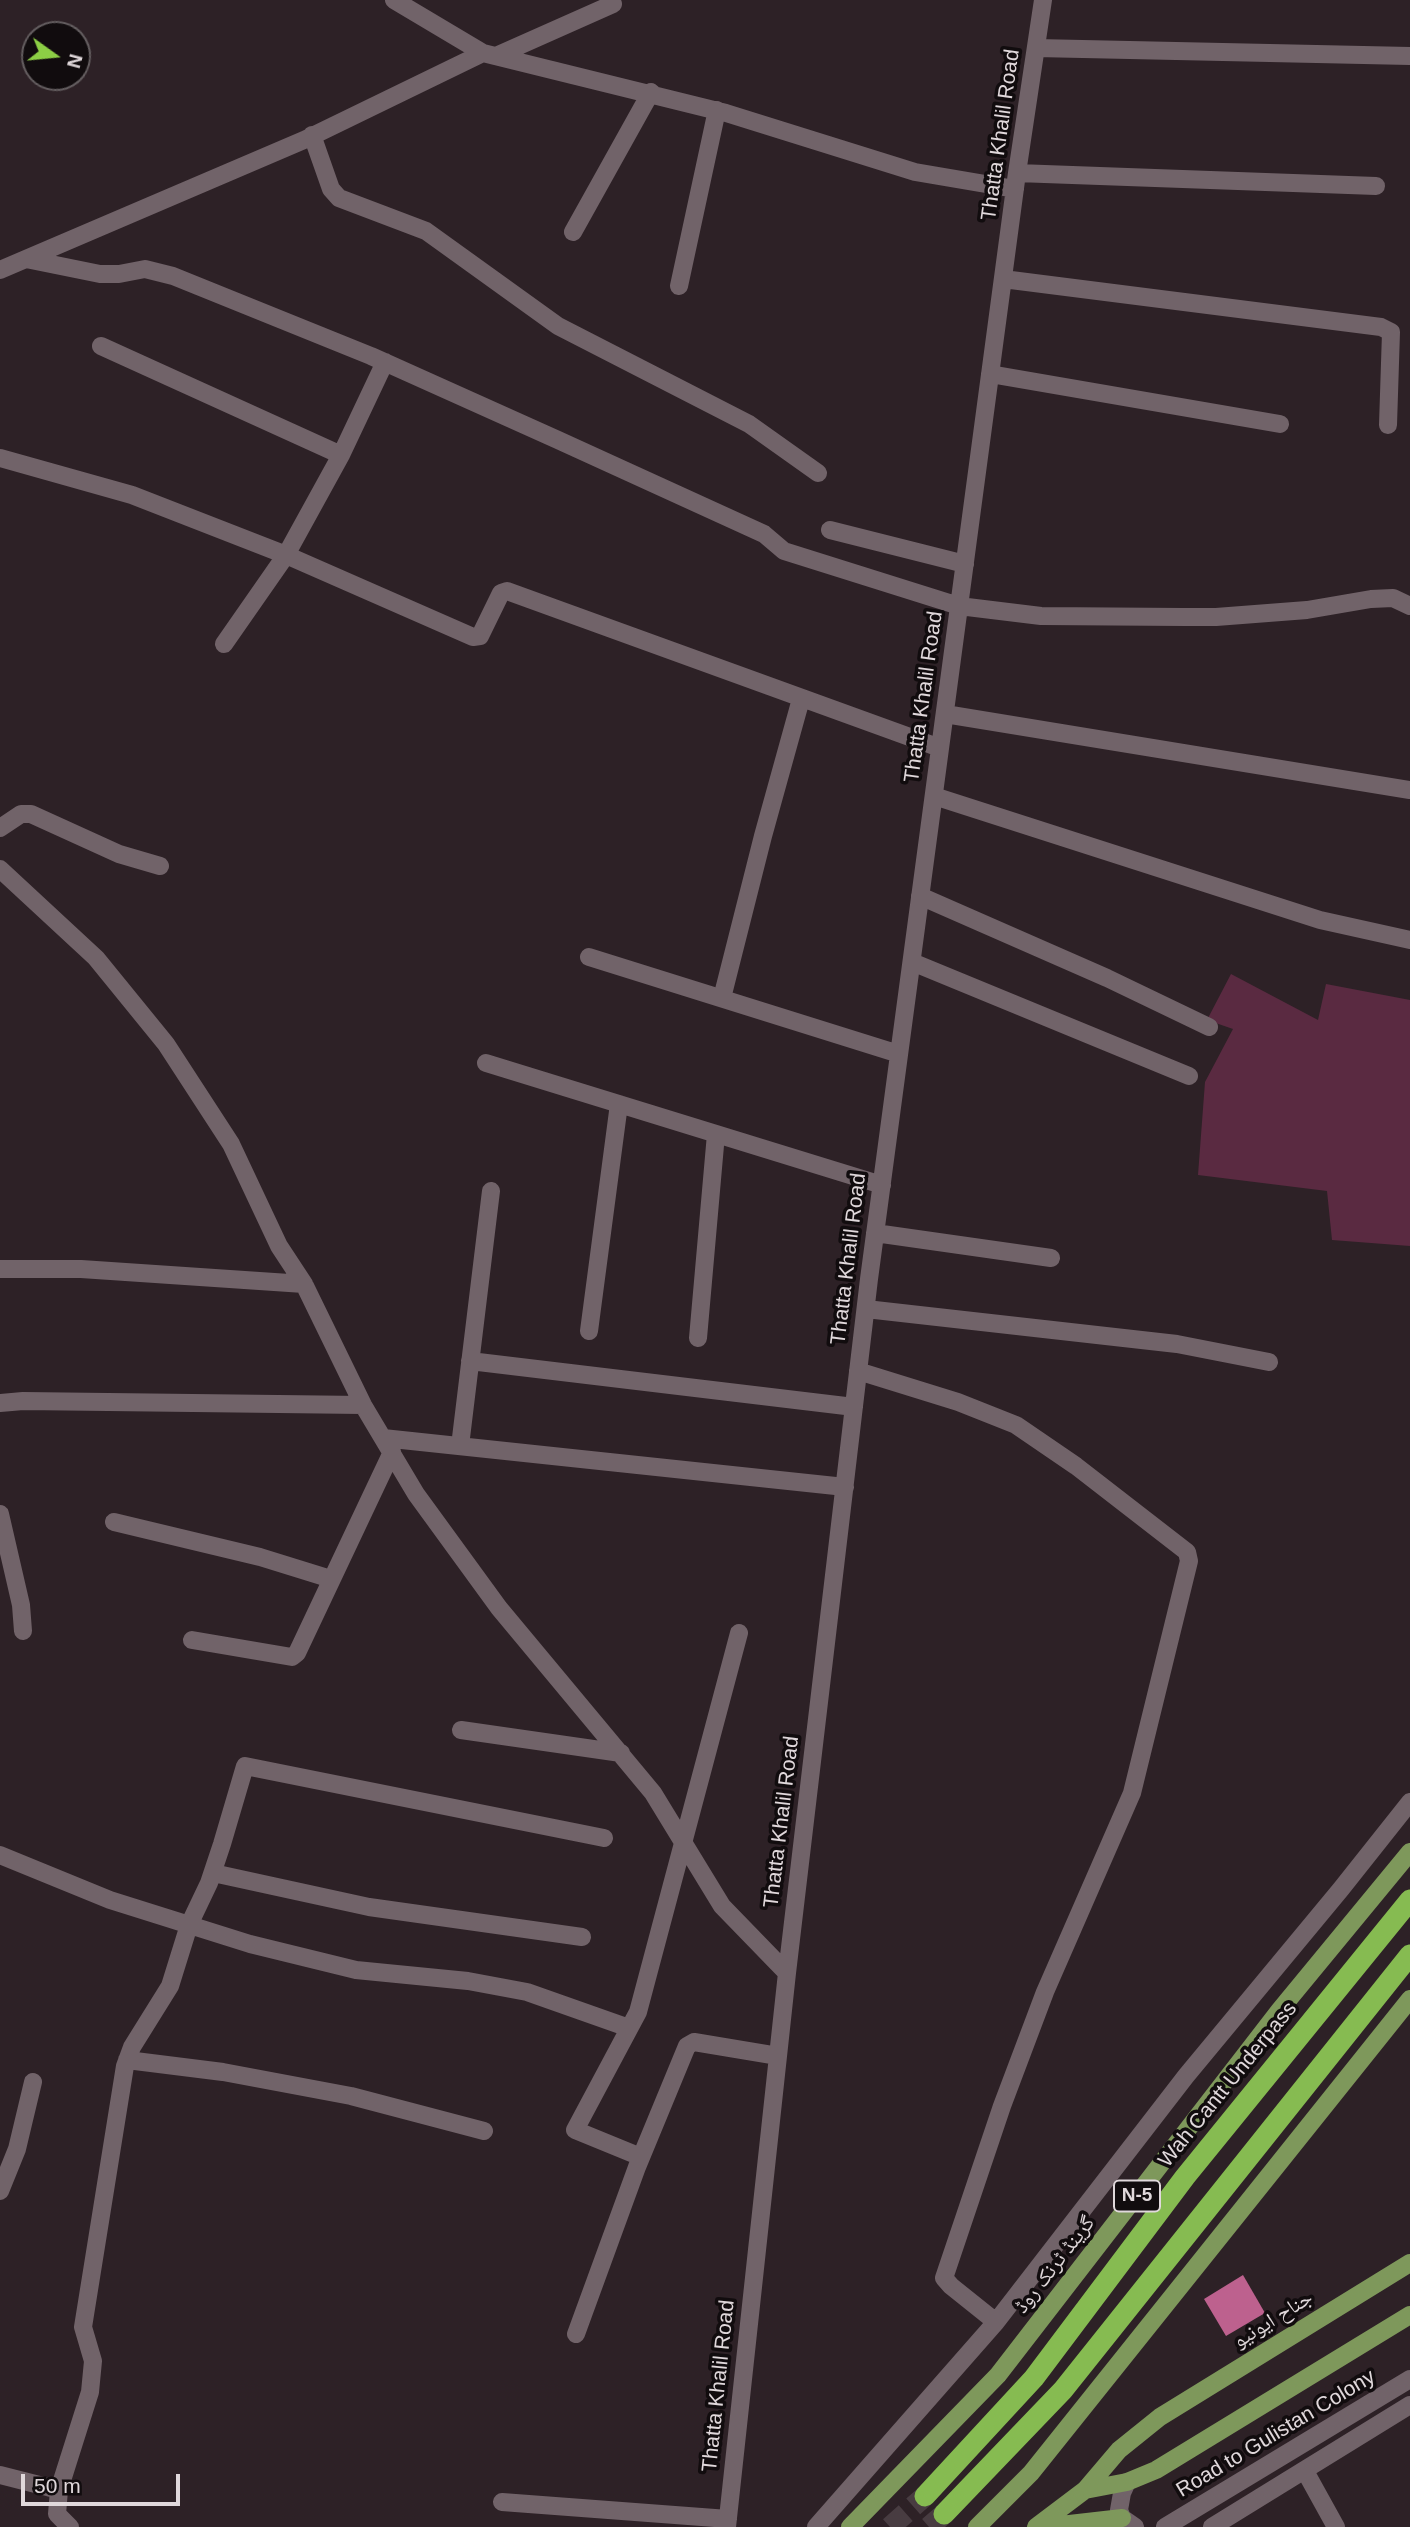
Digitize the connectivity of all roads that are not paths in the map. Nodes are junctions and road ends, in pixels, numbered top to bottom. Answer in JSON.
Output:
{"nodes":[{"id":1,"x":394,"y":0,"type":"edge"},
{"id":2,"x":1043,"y":0,"type":"edge"},
{"id":3,"x":613,"y":4,"type":"dead end"},
{"id":4,"x":1036,"y":48,"type":"junction"},
{"id":5,"x":489,"y":54,"type":"junction"},
{"id":6,"x":1410,"y":56,"type":"edge"},
{"id":7,"x":651,"y":92,"type":"junction"},
{"id":8,"x":717,"y":110,"type":"junction"},
{"id":9,"x":312,"y":135,"type":"junction"},
{"id":10,"x":1016,"y":181,"type":"junction"},
{"id":11,"x":1376,"y":186,"type":"dead end"},
{"id":12,"x":573,"y":232,"type":"dead end"},
{"id":13,"x":26,"y":259,"type":"junction"},
{"id":14,"x":0,"y":270,"type":"edge"},
{"id":15,"x":1003,"y":279,"type":"junction"},
{"id":16,"x":678,"y":286,"type":"dead end"},
{"id":17,"x":101,"y":346,"type":"dead end"},
{"id":18,"x":385,"y":362,"type":"junction"},
{"id":19,"x":990,"y":374,"type":"junction"},
{"id":20,"x":1401,"y":375,"type":"edge"},
{"id":21,"x":1280,"y":424,"type":"dead end"},
{"id":22,"x":1388,"y":425,"type":"dead end"},
{"id":23,"x":341,"y":455,"type":"junction"},
{"id":24,"x":0,"y":458,"type":"edge"},
{"id":25,"x":818,"y":473,"type":"dead end"},
{"id":26,"x":830,"y":530,"type":"dead end"},
{"id":27,"x":286,"y":555,"type":"junction"},
{"id":28,"x":965,"y":564,"type":"junction"},
{"id":29,"x":959,"y":606,"type":"junction"},
{"id":30,"x":1410,"y":606,"type":"edge"},
{"id":31,"x":224,"y":644,"type":"dead end"},
{"id":32,"x":801,"y":698,"type":"junction"},
{"id":33,"x":945,"y":714,"type":"junction"},
{"id":34,"x":940,"y":748,"type":"junction"},
{"id":35,"x":1410,"y":790,"type":"edge"},
{"id":36,"x":934,"y":796,"type":"junction"},
{"id":37,"x":0,"y":828,"type":"edge"},
{"id":38,"x":160,"y":866,"type":"dead end"},
{"id":39,"x":0,"y":869,"type":"edge"},
{"id":40,"x":920,"y":896,"type":"junction"},
{"id":41,"x":1410,"y":940,"type":"edge"},
{"id":42,"x":589,"y":957,"type":"dead end"},
{"id":43,"x":912,"y":962,"type":"junction"},
{"id":44,"x":722,"y":998,"type":"junction"},
{"id":45,"x":1209,"y":1027,"type":"dead end"},
{"id":46,"x":899,"y":1054,"type":"junction"},
{"id":47,"x":486,"y":1063,"type":"dead end"},
{"id":48,"x":1189,"y":1076,"type":"dead end"},
{"id":49,"x":619,"y":1104,"type":"junction"},
{"id":50,"x":716,"y":1134,"type":"junction"},
{"id":51,"x":882,"y":1185,"type":"junction"},
{"id":52,"x":491,"y":1191,"type":"dead end"},
{"id":53,"x":875,"y":1233,"type":"junction"},
{"id":54,"x":1051,"y":1258,"type":"dead end"},
{"id":55,"x":0,"y":1269,"type":"edge"},
{"id":56,"x":304,"y":1284,"type":"junction"},
{"id":57,"x":866,"y":1309,"type":"junction"},
{"id":58,"x":589,"y":1331,"type":"dead end"},
{"id":59,"x":698,"y":1338,"type":"dead end"},
{"id":60,"x":470,"y":1361,"type":"junction"},
{"id":61,"x":1269,"y":1362,"type":"dead end"},
{"id":62,"x":858,"y":1371,"type":"junction"},
{"id":63,"x":0,"y":1403,"type":"edge"},
{"id":64,"x":363,"y":1405,"type":"junction"},
{"id":65,"x":854,"y":1408,"type":"junction"},
{"id":66,"x":387,"y":1445,"type":"junction"},
{"id":67,"x":460,"y":1446,"type":"junction"},
{"id":68,"x":845,"y":1487,"type":"junction"},
{"id":69,"x":0,"y":1514,"type":"edge"},
{"id":70,"x":114,"y":1522,"type":"dead end"},
{"id":71,"x":331,"y":1578,"type":"junction"},
{"id":72,"x":23,"y":1631,"type":"dead end"},
{"id":73,"x":739,"y":1633,"type":"dead end"},
{"id":74,"x":192,"y":1640,"type":"dead end"},
{"id":75,"x":461,"y":1730,"type":"dead end"},
{"id":76,"x":621,"y":1753,"type":"junction"},
{"id":77,"x":1410,"y":1802,"type":"edge"},
{"id":78,"x":604,"y":1838,"type":"dead end"},
{"id":79,"x":683,"y":1842,"type":"junction"},
{"id":80,"x":1410,"y":1852,"type":"edge"},
{"id":81,"x":0,"y":1855,"type":"edge"},
{"id":82,"x":212,"y":1873,"type":"junction"},
{"id":83,"x":1410,"y":1900,"type":"edge"},
{"id":84,"x":189,"y":1925,"type":"junction"},
{"id":85,"x":582,"y":1937,"type":"dead end"},
{"id":86,"x":1410,"y":1955,"type":"edge"},
{"id":87,"x":787,"y":1973,"type":"junction"},
{"id":88,"x":1256,"y":1993,"type":"junction"},
{"id":89,"x":1410,"y":1999,"type":"edge"},
{"id":90,"x":1279,"y":2011,"type":"junction"},
{"id":91,"x":629,"y":2028,"type":"junction"},
{"id":92,"x":778,"y":2056,"type":"junction"},
{"id":93,"x":127,"y":2060,"type":"junction"},
{"id":94,"x":33,"y":2082,"type":"dead end"},
{"id":95,"x":484,"y":2131,"type":"dead end"},
{"id":96,"x":641,"y":2157,"type":"junction"},
{"id":97,"x":0,"y":2191,"type":"edge"},
{"id":98,"x":1410,"y":2263,"type":"edge"},
{"id":99,"x":1410,"y":2315,"type":"edge"},
{"id":100,"x":996,"y":2322,"type":"junction"},
{"id":101,"x":576,"y":2333,"type":"dead end"},
{"id":102,"x":1410,"y":2379,"type":"edge"},
{"id":103,"x":1410,"y":2405,"type":"edge"},
{"id":104,"x":1305,"y":2471,"type":"junction"},
{"id":105,"x":0,"y":2474,"type":"edge"},
{"id":106,"x":1127,"y":2482,"type":"junction"},
{"id":107,"x":59,"y":2490,"type":"junction"},
{"id":108,"x":1085,"y":2490,"type":"junction"},
{"id":109,"x":925,"y":2496,"type":"tunnel mouth"},
{"id":110,"x":502,"y":2502,"type":"dead end"},
{"id":111,"x":944,"y":2514,"type":"tunnel mouth"},
{"id":112,"x":1128,"y":2522,"type":"edge"},
{"id":113,"x":727,"y":2523,"type":"edge"},
{"id":114,"x":70,"y":2527,"type":"edge"},
{"id":115,"x":816,"y":2527,"type":"edge"},
{"id":116,"x":850,"y":2527,"type":"edge"},
{"id":117,"x":977,"y":2527,"type":"edge"},
{"id":118,"x":1036,"y":2527,"type":"edge"},
{"id":119,"x":1043,"y":2527,"type":"edge"},
{"id":120,"x":1165,"y":2527,"type":"edge"},
{"id":121,"x":1212,"y":2527,"type":"edge"},
{"id":122,"x":1336,"y":2527,"type":"edge"}],
"edges":[{"from":1,"to":5,"type":"street"},
{"from":2,"to":4,"type":"street","name":"Thatta Khalil Road"},
{"from":3,"to":5,"type":"street"},
{"from":4,"to":6,"type":"street"},
{"from":4,"to":10,"type":"street","name":"Thatta Khalil Road"},
{"from":5,"to":7,"type":"street"},
{"from":5,"to":9,"type":"street"},
{"from":7,"to":8,"type":"street"},
{"from":7,"to":12,"type":"street"},
{"from":8,"to":10,"type":"street"},
{"from":8,"to":16,"type":"street"},
{"from":9,"to":13,"type":"street"},
{"from":9,"to":25,"type":"street"},
{"from":10,"to":11,"type":"street"},
{"from":10,"to":15,"type":"street","name":"Thatta Khalil Road"},
{"from":13,"to":14,"type":"street"},
{"from":13,"to":18,"type":"street"},
{"from":15,"to":19,"type":"street","name":"Thatta Khalil Road"},
{"from":15,"to":20,"type":"street"},
{"from":17,"to":23,"type":"street"},
{"from":18,"to":23,"type":"street"},
{"from":18,"to":29,"type":"street"},
{"from":19,"to":21,"type":"street"},
{"from":19,"to":28,"type":"street","name":"Thatta Khalil Road"},
{"from":20,"to":22,"type":"street"},
{"from":23,"to":27,"type":"street"},
{"from":24,"to":27,"type":"street"},
{"from":26,"to":28,"type":"street"},
{"from":27,"to":31,"type":"street"},
{"from":27,"to":32,"type":"street"},
{"from":28,"to":29,"type":"street","name":"Thatta Khalil Road"},
{"from":29,"to":30,"type":"street"},
{"from":29,"to":33,"type":"street","name":"Thatta Khalil Road"},
{"from":32,"to":34,"type":"street"},
{"from":32,"to":44,"type":"street"},
{"from":33,"to":34,"type":"street","name":"Thatta Khalil Road"},
{"from":33,"to":35,"type":"street"},
{"from":34,"to":36,"type":"street","name":"Thatta Khalil Road"},
{"from":36,"to":40,"type":"street","name":"Thatta Khalil Road"},
{"from":36,"to":41,"type":"street"},
{"from":37,"to":38,"type":"street"},
{"from":39,"to":56,"type":"street"},
{"from":40,"to":43,"type":"street","name":"Thatta Khalil Road"},
{"from":40,"to":45,"type":"street"},
{"from":42,"to":44,"type":"street"},
{"from":43,"to":46,"type":"street","name":"Thatta Khalil Road"},
{"from":43,"to":48,"type":"street"},
{"from":44,"to":46,"type":"street"},
{"from":46,"to":51,"type":"street","name":"Thatta Khalil Road"},
{"from":47,"to":49,"type":"street"},
{"from":49,"to":50,"type":"street"},
{"from":49,"to":58,"type":"street"},
{"from":50,"to":51,"type":"street"},
{"from":50,"to":59,"type":"street"},
{"from":51,"to":53,"type":"street","name":"Thatta Khalil Road"},
{"from":52,"to":60,"type":"street"},
{"from":53,"to":54,"type":"street"},
{"from":53,"to":57,"type":"street","name":"Thatta Khalil Road"},
{"from":55,"to":56,"type":"street"},
{"from":56,"to":64,"type":"street"},
{"from":57,"to":61,"type":"street"},
{"from":57,"to":62,"type":"street","name":"Thatta Khalil Road"},
{"from":60,"to":65,"type":"street"},
{"from":60,"to":67,"type":"street"},
{"from":62,"to":65,"type":"street","name":"Thatta Khalil Road"},
{"from":62,"to":100,"type":"street"},
{"from":63,"to":64,"type":"street"},
{"from":64,"to":66,"type":"street"},
{"from":65,"to":68,"type":"street","name":"Thatta Khalil Road"},
{"from":66,"to":67,"type":"street"},
{"from":66,"to":71,"type":"street"},
{"from":66,"to":76,"type":"street"},
{"from":67,"to":68,"type":"street"},
{"from":68,"to":87,"type":"street","name":"Thatta Khalil Road"},
{"from":69,"to":72,"type":"street"},
{"from":70,"to":71,"type":"street"},
{"from":71,"to":74,"type":"street"},
{"from":73,"to":79,"type":"street"},
{"from":75,"to":76,"type":"street"},
{"from":76,"to":79,"type":"street"},
{"from":77,"to":88,"type":"street"},
{"from":78,"to":82,"type":"street"},
{"from":79,"to":87,"type":"street"},
{"from":79,"to":91,"type":"street"},
{"from":80,"to":90,"type":"main road","name":"گرینڈ ٹرنک روڈ","number":"N-5"},
{"from":81,"to":84,"type":"street"},
{"from":82,"to":84,"type":"street"},
{"from":82,"to":85,"type":"street"},
{"from":83,"to":109,"type":"highway","name":"Wah Cantt Underpass"},
{"from":84,"to":91,"type":"street"},
{"from":84,"to":93,"type":"street"},
{"from":86,"to":111,"type":"highway"},
{"from":87,"to":92,"type":"street","name":"Thatta Khalil Road"},
{"from":88,"to":90,"type":"street"},
{"from":88,"to":100,"type":"street"},
{"from":89,"to":117,"type":"main road"},
{"from":90,"to":116,"type":"main road","name":"گرینڈ ٹرنک روڈ","number":"N-5"},
{"from":91,"to":96,"type":"street"},
{"from":92,"to":96,"type":"street"},
{"from":92,"to":113,"type":"street","name":"Thatta Khalil Road"},
{"from":93,"to":95,"type":"street"},
{"from":93,"to":107,"type":"street"},
{"from":94,"to":97,"type":"street"},
{"from":96,"to":101,"type":"street"},
{"from":98,"to":108,"type":"main road","name":"جناح ایونیو"},
{"from":99,"to":106,"type":"main road"},
{"from":100,"to":115,"type":"street"},
{"from":102,"to":120,"type":"street","name":"Road to Gulistan Colony"},
{"from":103,"to":104,"type":"street"},
{"from":104,"to":121,"type":"street"},
{"from":104,"to":122,"type":"street"},
{"from":105,"to":107,"type":"street"},
{"from":106,"to":108,"type":"main road"},
{"from":106,"to":112,"type":"street"},
{"from":107,"to":114,"type":"street"},
{"from":108,"to":118,"type":"main road"},
{"from":110,"to":113,"type":"street"},
{"from":112,"to":119,"type":"main road"}]}
